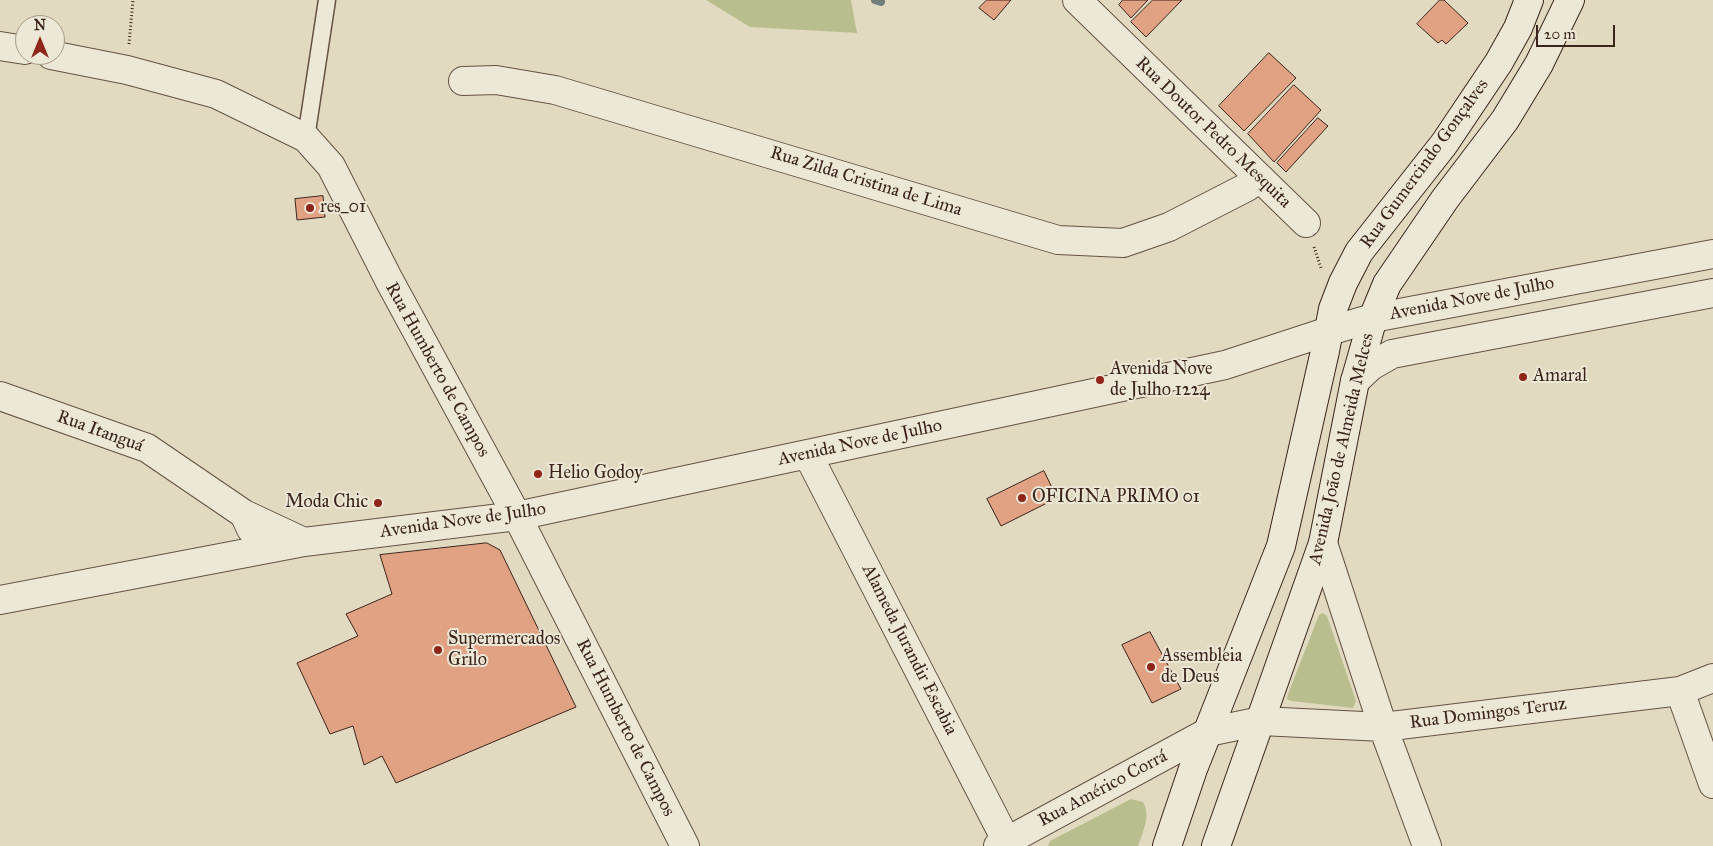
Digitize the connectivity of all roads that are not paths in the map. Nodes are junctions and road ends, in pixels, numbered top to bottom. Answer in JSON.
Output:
{"nodes":[{"id":1,"x":327,"y":0,"type":"edge"},
{"id":2,"x":1077,"y":0,"type":"edge"},
{"id":3,"x":1529,"y":0,"type":"edge"},
{"id":4,"x":1570,"y":0,"type":"edge"},
{"id":5,"x":0,"y":46,"type":"edge"},
{"id":6,"x":15,"y":48,"type":"edge"},
{"id":7,"x":65,"y":58,"type":"edge"},
{"id":8,"x":463,"y":81,"type":"dead end"},
{"id":9,"x":306,"y":138,"type":"junction"},
{"id":10,"x":1260,"y":178,"type":"junction"},
{"id":11,"x":1306,"y":223,"type":"dead end"},
{"id":12,"x":1713,"y":254,"type":"edge"},
{"id":13,"x":1713,"y":293,"type":"edge"},
{"id":14,"x":1374,"y":318,"type":"junction"},
{"id":15,"x":1329,"y":331,"type":"junction"},
{"id":16,"x":1355,"y":381,"type":"junction"},
{"id":17,"x":0,"y":396,"type":"edge"},
{"id":18,"x":808,"y":455,"type":"junction"},
{"id":19,"x":244,"y":514,"type":"junction"},
{"id":20,"x":517,"y":516,"type":"junction"},
{"id":21,"x":304,"y":542,"type":"junction"},
{"id":22,"x":1323,"y":543,"type":"junction"},
{"id":23,"x":259,"y":551,"type":"junction"},
{"id":24,"x":0,"y":600,"type":"edge"},
{"id":25,"x":1713,"y":678,"type":"edge"},
{"id":26,"x":1680,"y":690,"type":"junction"},
{"id":27,"x":1261,"y":721,"type":"junction"},
{"id":28,"x":1384,"y":727,"type":"junction"},
{"id":29,"x":1208,"y":732,"type":"junction"},
{"id":30,"x":1713,"y":784,"type":"edge"},
{"id":31,"x":1005,"y":844,"type":"edge"},
{"id":32,"x":685,"y":846,"type":"edge"},
{"id":33,"x":1167,"y":846,"type":"edge"},
{"id":34,"x":1216,"y":846,"type":"edge"},
{"id":35,"x":1427,"y":846,"type":"edge"}],
"edges":[{"from":1,"to":9,"type":"lane"},
{"from":2,"to":10,"type":"street","name":"Rua Doutor Pedro Mesquita"},
{"from":3,"to":15,"type":"street","name":"Rua Gumercindo Gonçalves"},
{"from":4,"to":14,"type":"street","name":"Rua Gumercindo Gonçalves"},
{"from":5,"to":6,"type":"street"},
{"from":7,"to":9,"type":"street","name":"Rua Humberto de Campos"},
{"from":8,"to":10,"type":"street","name":"Rua Zilda Cristina de Lima"},
{"from":9,"to":20,"type":"street","name":"Rua Humberto de Campos"},
{"from":10,"to":11,"type":"street","name":"Rua Doutor Pedro Mesquita"},
{"from":12,"to":14,"type":"street","name":"Avenida Nove de Julho"},
{"from":13,"to":16,"type":"street"},
{"from":14,"to":15,"type":"street","name":"Avenida Nove de Julho"},
{"from":14,"to":16,"type":"street","name":"Avenida João de Almeida Melces"},
{"from":15,"to":18,"type":"street","name":"Avenida Nove de Julho"},
{"from":15,"to":29,"type":"street"},
{"from":16,"to":22,"type":"street","name":"Avenida João de Almeida Melces"},
{"from":17,"to":19,"type":"street","name":"Rua Itanguá"},
{"from":18,"to":20,"type":"street","name":"Avenida Nove de Julho"},
{"from":18,"to":31,"type":"street","name":"Alameda Jurandir Escabia"},
{"from":19,"to":21,"type":"street","name":"Rua Itanguá"},
{"from":19,"to":23,"type":"street"},
{"from":20,"to":21,"type":"street","name":"Avenida Nove de Julho"},
{"from":20,"to":32,"type":"street","name":"Rua Humberto de Campos"},
{"from":21,"to":23,"type":"street","name":"Avenida Nove de Julho"},
{"from":22,"to":27,"type":"street","name":"Avenida João de Almeida Melces"},
{"from":22,"to":28,"type":"street"},
{"from":23,"to":24,"type":"street","name":"Avenida Nove de Julho"},
{"from":25,"to":26,"type":"street","name":"Rua Domingos Teruz"},
{"from":26,"to":28,"type":"street","name":"Rua Domingos Teruz"},
{"from":26,"to":30,"type":"street"},
{"from":27,"to":28,"type":"street","name":"Rua Domingos Teruz"},
{"from":27,"to":29,"type":"street"},
{"from":27,"to":34,"type":"street","name":"Avenida João de Almeida Melces"},
{"from":28,"to":35,"type":"street"},
{"from":29,"to":31,"type":"street","name":"Rua Américo Corrá"},
{"from":29,"to":33,"type":"street"}]}
